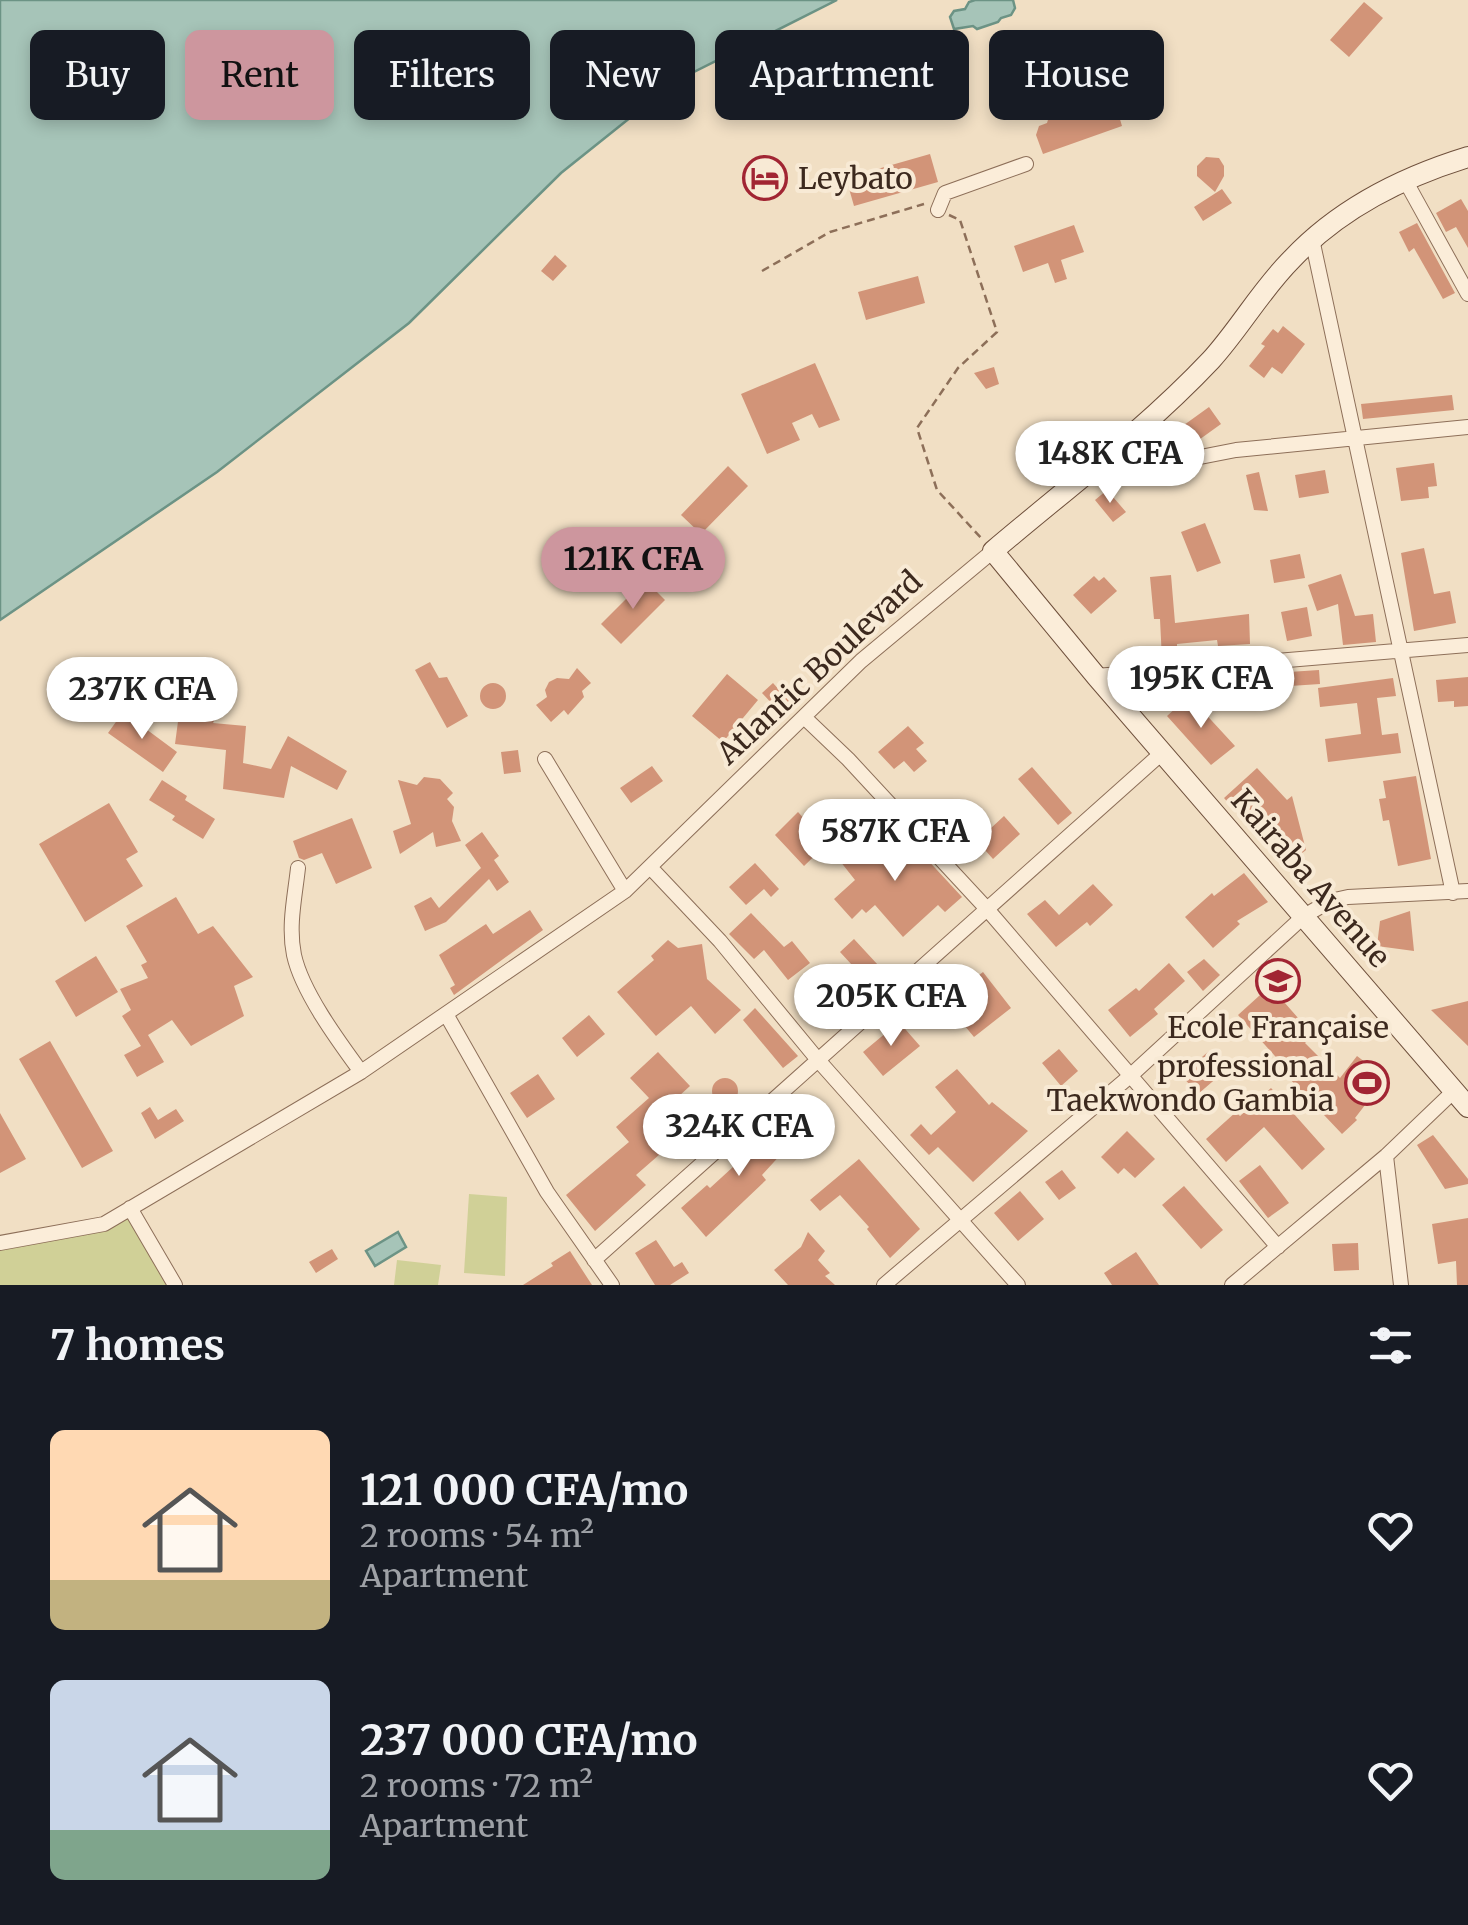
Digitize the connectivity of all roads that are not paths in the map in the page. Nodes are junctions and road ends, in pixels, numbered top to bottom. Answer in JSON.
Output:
{"nodes":[{"id":1,"x":1468,"y":157,"type":"edge"},
{"id":2,"x":1026,"y":164,"type":"dead end"},
{"id":3,"x":1405,"y":180,"type":"junction"},
{"id":4,"x":938,"y":210,"type":"road end"},
{"id":5,"x":1312,"y":239,"type":"junction"},
{"id":6,"x":1468,"y":294,"type":"edge"},
{"id":7,"x":1146,"y":421,"type":"junction"},
{"id":8,"x":1468,"y":427,"type":"edge"},
{"id":9,"x":1357,"y":438,"type":"junction"},
{"id":10,"x":993,"y":551,"type":"junction"},
{"id":11,"x":1468,"y":645,"type":"edge"},
{"id":12,"x":1400,"y":651,"type":"junction"},
{"id":13,"x":1096,"y":676,"type":"junction"},
{"id":14,"x":805,"y":718,"type":"junction"},
{"id":15,"x":1163,"y":752,"type":"junction"},
{"id":16,"x":545,"y":759,"type":"dead end"},
{"id":17,"x":650,"y":866,"type":"junction"},
{"id":18,"x":298,"y":868,"type":"dead end"},
{"id":19,"x":625,"y":891,"type":"junction"},
{"id":20,"x":1460,"y":892,"type":"edge"},
{"id":21,"x":988,"y":909,"type":"junction"},
{"id":22,"x":1304,"y":916,"type":"junction"},
{"id":23,"x":446,"y":1014,"type":"junction"},
{"id":24,"x":818,"y":1060,"type":"junction"},
{"id":25,"x":361,"y":1072,"type":"junction"},
{"id":26,"x":1129,"y":1076,"type":"junction"},
{"id":27,"x":1462,"y":1099,"type":"edge"},
{"id":28,"x":1386,"y":1156,"type":"junction"},
{"id":29,"x":130,"y":1208,"type":"junction"},
{"id":30,"x":962,"y":1218,"type":"junction"},
{"id":31,"x":0,"y":1243,"type":"edge"},
{"id":32,"x":1278,"y":1246,"type":"junction"},
{"id":33,"x":594,"y":1260,"type":"junction"},
{"id":34,"x":175,"y":1285,"type":"edge"},
{"id":35,"x":612,"y":1285,"type":"edge"},
{"id":36,"x":884,"y":1285,"type":"edge"},
{"id":37,"x":1018,"y":1285,"type":"edge"},
{"id":38,"x":1232,"y":1285,"type":"edge"},
{"id":39,"x":1401,"y":1285,"type":"edge"}],
"edges":[{"from":1,"to":3,"type":"street","name":"Atlantic Boulevard"},
{"from":2,"to":4,"type":"street"},
{"from":3,"to":5,"type":"street","name":"Atlantic Boulevard"},
{"from":3,"to":6,"type":"street"},
{"from":5,"to":7,"type":"street","name":"Atlantic Boulevard"},
{"from":5,"to":9,"type":"street"},
{"from":7,"to":9,"type":"street"},
{"from":7,"to":10,"type":"street","name":"Atlantic Boulevard"},
{"from":8,"to":9,"type":"street"},
{"from":9,"to":12,"type":"street"},
{"from":10,"to":13,"type":"street","name":"Kairaba Avenue"},
{"from":10,"to":14,"type":"street","name":"Atlantic Boulevard"},
{"from":11,"to":12,"type":"street"},
{"from":12,"to":13,"type":"street"},
{"from":12,"to":20,"type":"street"},
{"from":13,"to":15,"type":"street","name":"Kairaba Avenue"},
{"from":14,"to":17,"type":"street","name":"Atlantic Boulevard"},
{"from":14,"to":21,"type":"street"},
{"from":15,"to":21,"type":"street"},
{"from":15,"to":22,"type":"street","name":"Kairaba Avenue"},
{"from":16,"to":19,"type":"street"},
{"from":17,"to":19,"type":"street","name":"Atlantic Boulevard"},
{"from":17,"to":24,"type":"street"},
{"from":18,"to":25,"type":"street"},
{"from":19,"to":23,"type":"street","name":"Atlantic Boulevard"},
{"from":20,"to":22,"type":"street"},
{"from":21,"to":24,"type":"street"},
{"from":21,"to":26,"type":"street"},
{"from":22,"to":26,"type":"street"},
{"from":22,"to":27,"type":"street","name":"Kairaba Avenue"},
{"from":23,"to":25,"type":"street","name":"Atlantic Boulevard"},
{"from":23,"to":33,"type":"street"},
{"from":24,"to":30,"type":"street"},
{"from":24,"to":33,"type":"street"},
{"from":25,"to":29,"type":"street","name":"Atlantic Boulevard"},
{"from":26,"to":30,"type":"street"},
{"from":26,"to":32,"type":"street"},
{"from":27,"to":28,"type":"street"},
{"from":28,"to":32,"type":"street"},
{"from":28,"to":39,"type":"street"},
{"from":29,"to":31,"type":"street","name":"Atlantic Boulevard"},
{"from":29,"to":34,"type":"street"},
{"from":30,"to":36,"type":"street"},
{"from":30,"to":37,"type":"street"},
{"from":32,"to":38,"type":"street"},
{"from":33,"to":35,"type":"street"}]}
